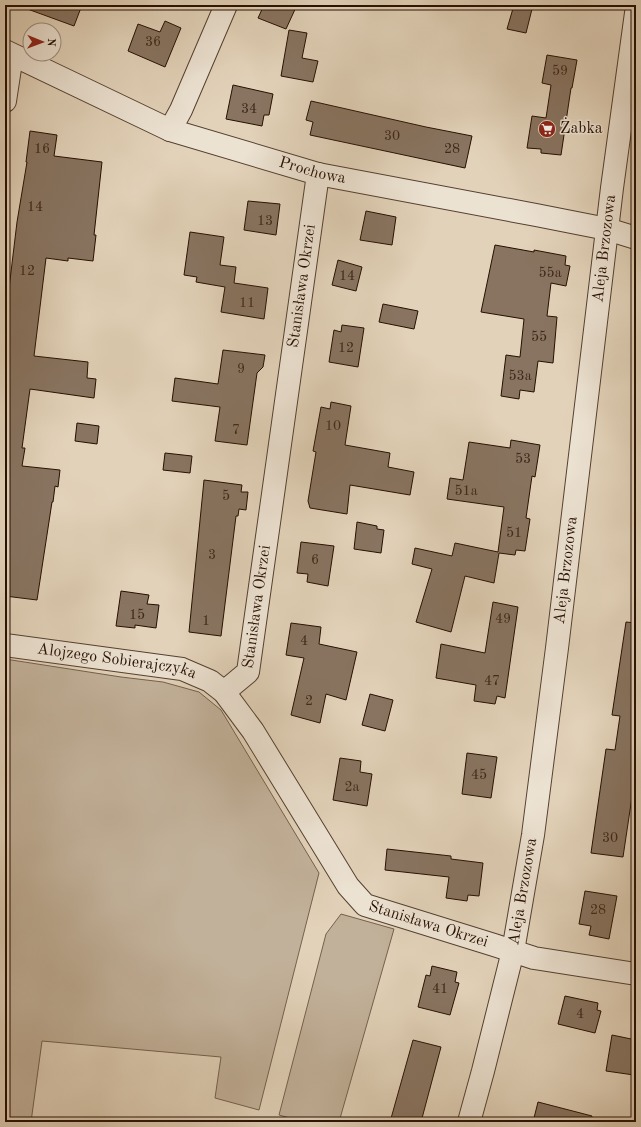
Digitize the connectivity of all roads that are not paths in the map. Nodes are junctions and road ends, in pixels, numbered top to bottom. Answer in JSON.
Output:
{"nodes":[{"id":1,"x":226,"y":5,"type":"edge"},
{"id":2,"x":636,"y":13,"type":"edge"},
{"id":3,"x":9,"y":53,"type":"edge"},
{"id":4,"x":5,"y":101,"type":"edge"},
{"id":5,"x":170,"y":130,"type":"junction"},
{"id":6,"x":318,"y":174,"type":"junction"},
{"id":7,"x":607,"y":229,"type":"junction"},
{"id":8,"x":636,"y":238,"type":"edge"},
{"id":9,"x":5,"y":645,"type":"edge"},
{"id":10,"x":224,"y":692,"type":"junction"},
{"id":11,"x":514,"y":951,"type":"junction"},
{"id":12,"x":636,"y":974,"type":"edge"},
{"id":13,"x":468,"y":1122,"type":"edge"}],
"edges":[{"from":1,"to":5,"type":"street"},
{"from":2,"to":7,"type":"street","name":"Aleja Brzozowa"},
{"from":3,"to":4,"type":"street"},
{"from":3,"to":5,"type":"street","name":"Prochowa"},
{"from":5,"to":6,"type":"street","name":"Prochowa"},
{"from":6,"to":7,"type":"street","name":"Prochowa"},
{"from":6,"to":10,"type":"street","name":"Stanisława Okrzei"},
{"from":7,"to":8,"type":"street","name":"Prochowa"},
{"from":7,"to":11,"type":"street","name":"Aleja Brzozowa"},
{"from":9,"to":10,"type":"street","name":"Alojzego Sobierajczyka"},
{"from":10,"to":11,"type":"street","name":"Stanisława Okrzei"},
{"from":11,"to":12,"type":"street","name":"Stanisława Okrzei"},
{"from":11,"to":13,"type":"street","name":"Aleja Brzozowa"}]}
